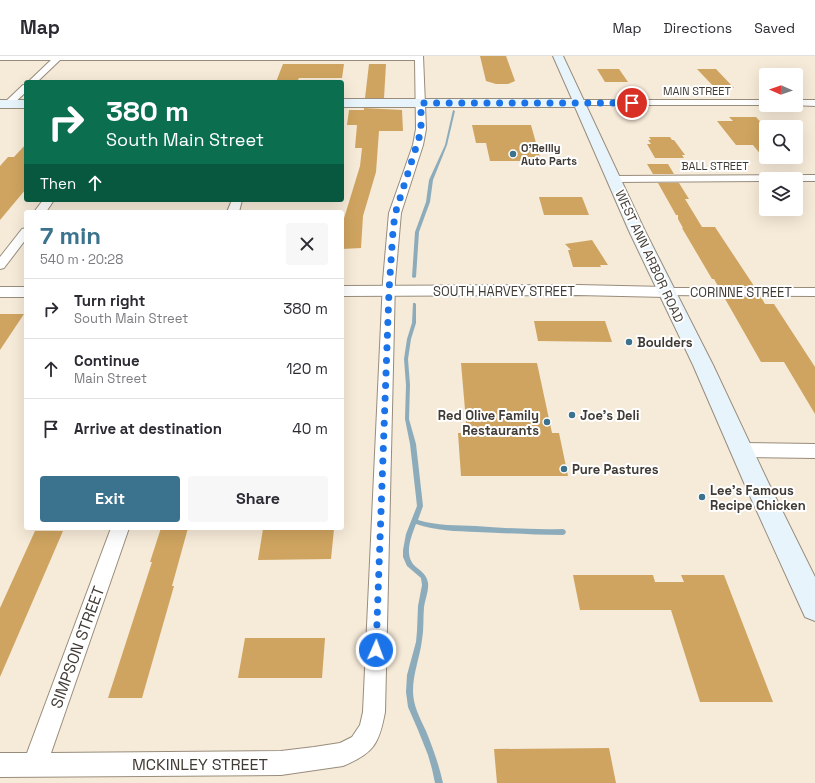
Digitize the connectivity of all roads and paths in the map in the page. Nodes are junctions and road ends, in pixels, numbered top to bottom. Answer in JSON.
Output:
{"nodes":[{"id":1,"x":558,"y":56,"type":"edge"},
{"id":2,"x":59,"y":57,"type":"edge"},
{"id":3,"x":187,"y":57,"type":"edge"},
{"id":4,"x":298,"y":57,"type":"edge"},
{"id":5,"x":419,"y":57,"type":"edge"},
{"id":6,"x":0,"y":58,"type":"edge"},
{"id":7,"x":34,"y":80,"type":"edge"},
{"id":8,"x":24,"y":89,"type":"edge"},
{"id":9,"x":344,"y":103,"type":"edge"},
{"id":10,"x":421,"y":103,"type":"junction"},
{"id":11,"x":579,"y":103,"type":"junction"},
{"id":12,"x":759,"y":103,"type":"edge"},
{"id":13,"x":803,"y":103,"type":"edge"},
{"id":14,"x":815,"y":103,"type":"edge"},
{"id":15,"x":4,"y":104,"type":"edge"},
{"id":16,"x":24,"y":104,"type":"edge"},
{"id":17,"x":614,"y":178,"type":"junction"},
{"id":18,"x":815,"y":178,"type":"edge"},
{"id":19,"x":24,"y":233,"type":"edge"},
{"id":20,"x":0,"y":265,"type":"edge"},
{"id":21,"x":344,"y":291,"type":"edge"},
{"id":22,"x":389,"y":291,"type":"junction"},
{"id":23,"x":0,"y":292,"type":"edge"},
{"id":24,"x":24,"y":292,"type":"edge"},
{"id":25,"x":666,"y":292,"type":"junction"},
{"id":26,"x":815,"y":292,"type":"edge"},
{"id":27,"x":742,"y":450,"type":"junction"},
{"id":28,"x":815,"y":451,"type":"edge"},
{"id":29,"x":119,"y":530,"type":"edge"},
{"id":30,"x":815,"y":607,"type":"edge"},
{"id":31,"x":34,"y":765,"type":"junction"},
{"id":32,"x":0,"y":766,"type":"edge"}],
"edges":[{"from":1,"to":11,"type":"main road","name":"WEST ANN ARBOR ROAD"},
{"from":2,"to":3,"type":"street"},
{"from":2,"to":6,"type":"street"},
{"from":2,"to":7,"type":"street"},
{"from":3,"to":4,"type":"street"},
{"from":4,"to":5,"type":"street"},
{"from":5,"to":10,"type":"street","name":"MCKINLEY STREET"},
{"from":8,"to":15,"type":"street"},
{"from":9,"to":10,"type":"main road"},
{"from":10,"to":11,"type":"main road"},
{"from":10,"to":22,"type":"street","name":"MCKINLEY STREET"},
{"from":11,"to":12,"type":"street","name":"MAIN STREET"},
{"from":11,"to":17,"type":"main road","name":"WEST ANN ARBOR ROAD"},
{"from":13,"to":14,"type":"street"},
{"from":15,"to":16,"type":"main road"},
{"from":17,"to":18,"type":"street","name":"BALL STREET"},
{"from":17,"to":25,"type":"main road","name":"WEST ANN ARBOR ROAD"},
{"from":19,"to":20,"type":"street"},
{"from":21,"to":22,"type":"street","name":"SOUTH HARVEY STREET"},
{"from":22,"to":25,"type":"street","name":"SOUTH HARVEY STREET"},
{"from":22,"to":31,"type":"street","name":"MCKINLEY STREET"},
{"from":23,"to":24,"type":"street"},
{"from":25,"to":26,"type":"street","name":"CORINNE STREET"},
{"from":25,"to":27,"type":"main road","name":"WEST ANN ARBOR ROAD"},
{"from":27,"to":28,"type":"street"},
{"from":27,"to":30,"type":"main road","name":"WEST ANN ARBOR ROAD"},
{"from":29,"to":31,"type":"street","name":"SIMPSON STREET"},
{"from":31,"to":32,"type":"street","name":"MCKINLEY STREET"}]}
